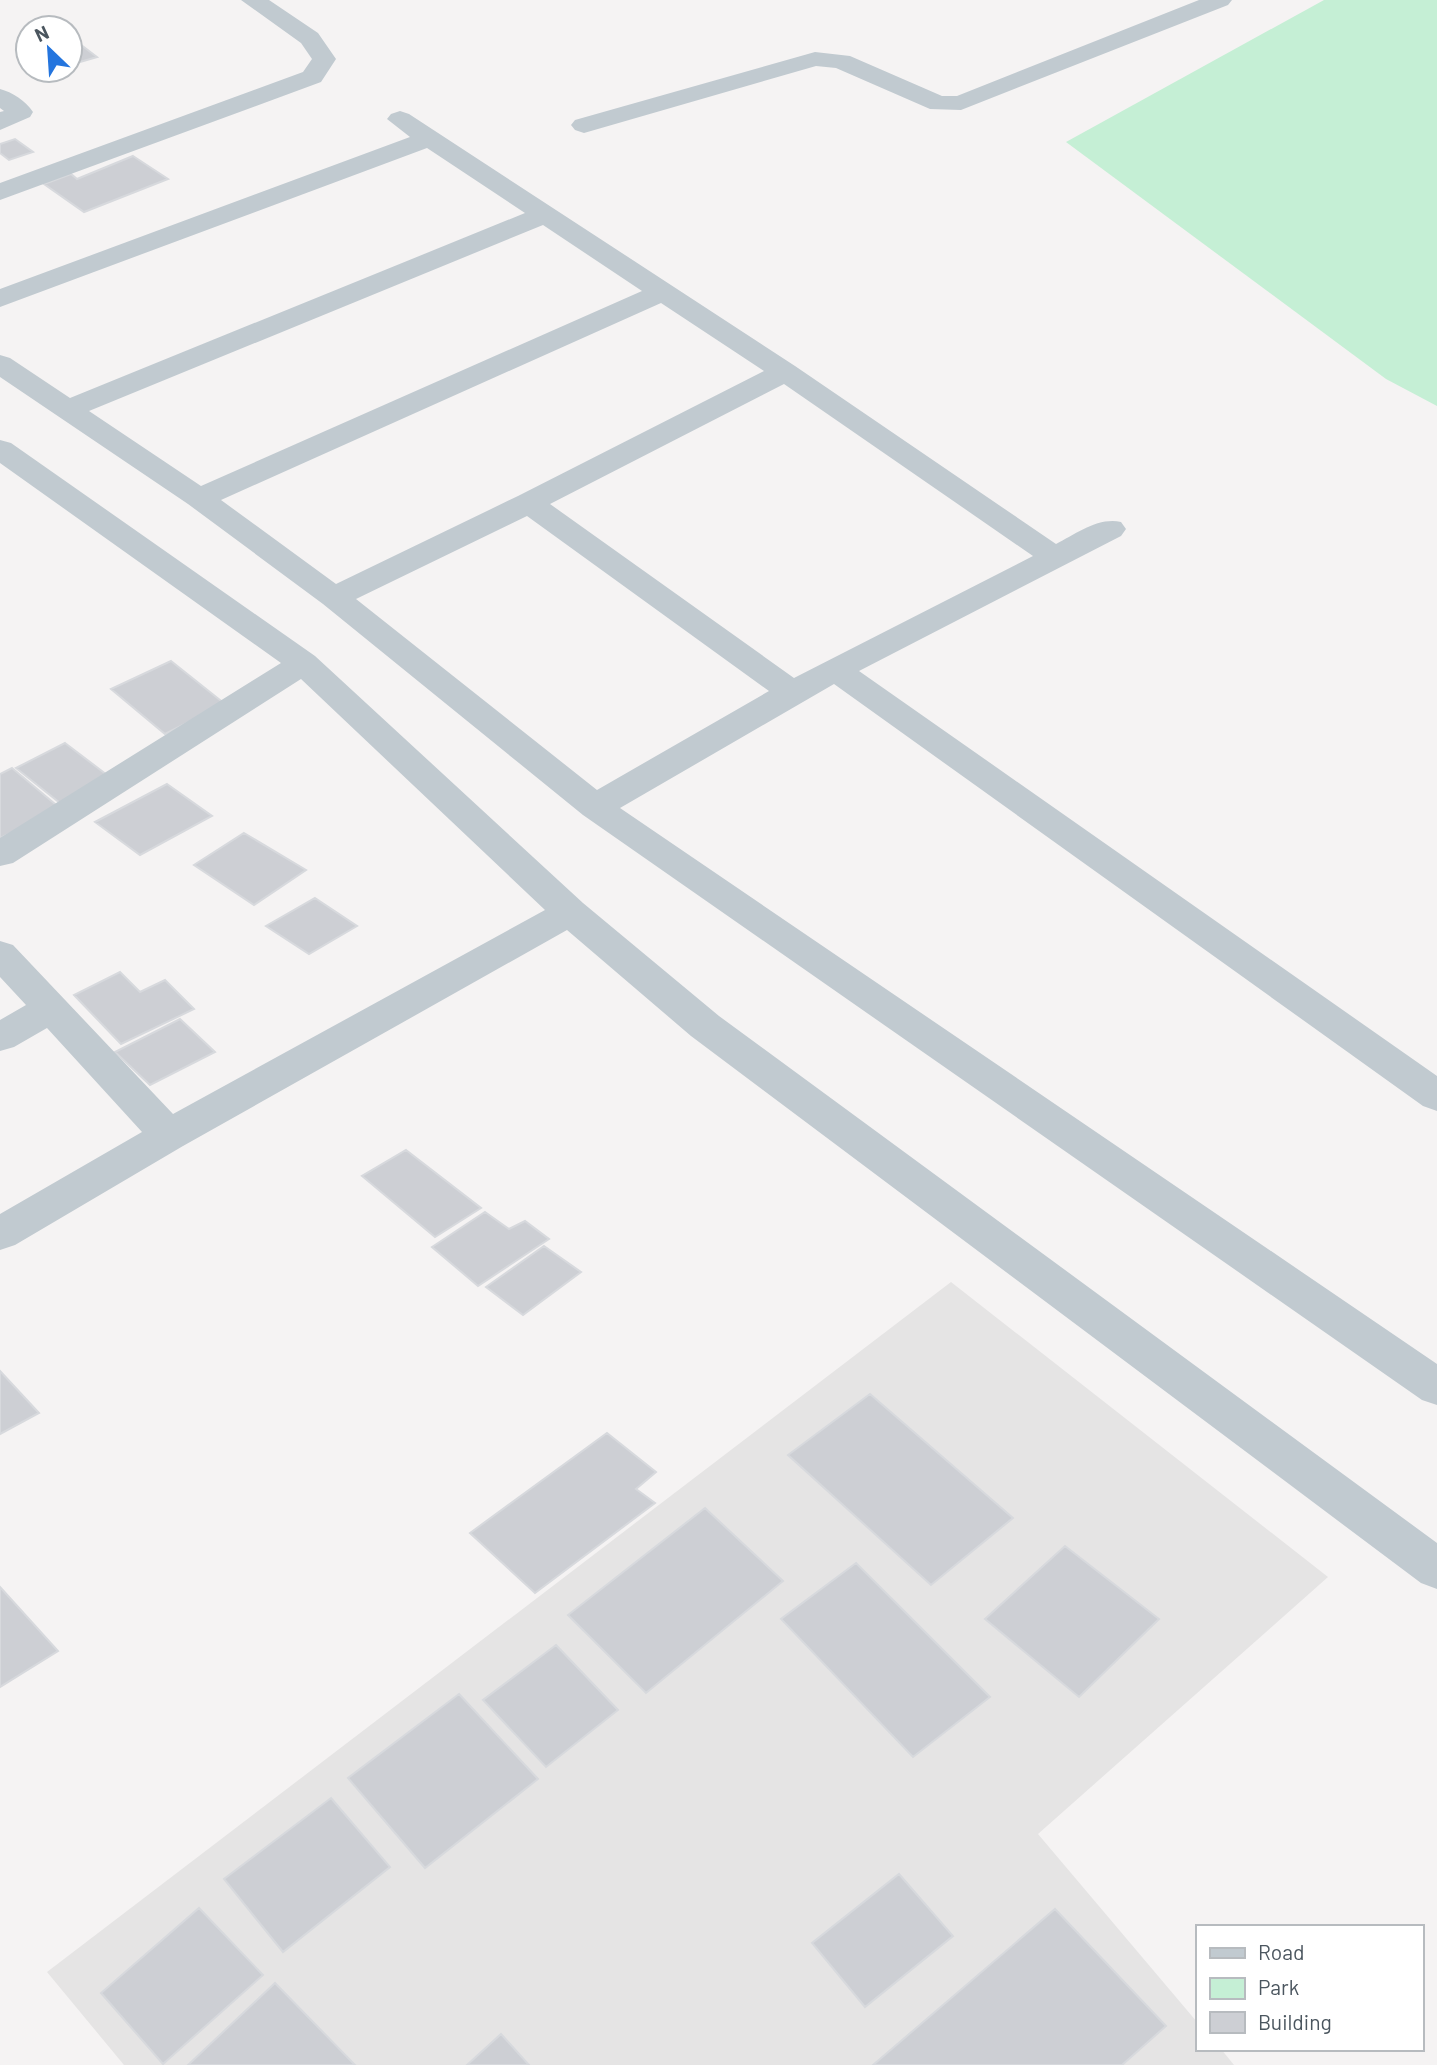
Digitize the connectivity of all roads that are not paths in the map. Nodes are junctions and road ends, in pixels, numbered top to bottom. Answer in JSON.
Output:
{"nodes":[{"id":1,"x":253,"y":0,"type":"edge"},
{"id":2,"x":1220,"y":0,"type":"edge"},
{"id":3,"x":0,"y":96,"type":"edge"},
{"id":4,"x":400,"y":119,"type":"dead end"},
{"id":5,"x":0,"y":122,"type":"edge"},
{"id":6,"x":584,"y":125,"type":"dead end"},
{"id":7,"x":428,"y":139,"type":"junction"},
{"id":8,"x":0,"y":192,"type":"edge"},
{"id":9,"x":543,"y":215,"type":"junction"},
{"id":10,"x":662,"y":292,"type":"junction"},
{"id":11,"x":0,"y":299,"type":"edge"},
{"id":12,"x":0,"y":364,"type":"edge"},
{"id":13,"x":785,"y":372,"type":"junction"},
{"id":14,"x":68,"y":409,"type":"junction"},
{"id":15,"x":0,"y":449,"type":"edge"},
{"id":16,"x":200,"y":498,"type":"junction"},
{"id":17,"x":529,"y":503,"type":"junction"},
{"id":18,"x":1110,"y":529,"type":"dead end"},
{"id":19,"x":1053,"y":556,"type":"junction"},
{"id":20,"x":334,"y":597,"type":"junction"},
{"id":21,"x":303,"y":663,"type":"junction"},
{"id":22,"x":835,"y":669,"type":"junction"},
{"id":23,"x":792,"y":692,"type":"junction"},
{"id":24,"x":595,"y":807,"type":"junction"},
{"id":25,"x":0,"y":854,"type":"edge"},
{"id":26,"x":570,"y":912,"type":"junction"},
{"id":27,"x":0,"y":954,"type":"edge"},
{"id":28,"x":51,"y":1008,"type":"junction"},
{"id":29,"x":0,"y":1037,"type":"edge"},
{"id":30,"x":1437,"y":1096,"type":"edge"},
{"id":31,"x":169,"y":1135,"type":"junction"},
{"id":32,"x":0,"y":1234,"type":"edge"},
{"id":33,"x":1437,"y":1387,"type":"edge"},
{"id":34,"x":1437,"y":1569,"type":"edge"}],
"edges":[{"from":1,"to":8,"type":"street"},
{"from":2,"to":6,"type":"street"},
{"from":3,"to":5,"type":"street"},
{"from":4,"to":7,"type":"street"},
{"from":7,"to":9,"type":"street"},
{"from":7,"to":11,"type":"street"},
{"from":9,"to":10,"type":"street"},
{"from":9,"to":14,"type":"street"},
{"from":10,"to":13,"type":"street"},
{"from":10,"to":16,"type":"street"},
{"from":12,"to":14,"type":"street"},
{"from":13,"to":17,"type":"street"},
{"from":13,"to":19,"type":"street"},
{"from":14,"to":16,"type":"street"},
{"from":15,"to":21,"type":"street"},
{"from":16,"to":20,"type":"street"},
{"from":17,"to":20,"type":"street"},
{"from":17,"to":23,"type":"street"},
{"from":18,"to":19,"type":"street"},
{"from":19,"to":22,"type":"street"},
{"from":20,"to":24,"type":"street"},
{"from":21,"to":25,"type":"street"},
{"from":21,"to":26,"type":"street"},
{"from":22,"to":23,"type":"street"},
{"from":22,"to":30,"type":"street"},
{"from":23,"to":24,"type":"street"},
{"from":24,"to":33,"type":"street"},
{"from":26,"to":31,"type":"street"},
{"from":26,"to":34,"type":"street"},
{"from":27,"to":28,"type":"street"},
{"from":28,"to":29,"type":"street"},
{"from":28,"to":31,"type":"street"},
{"from":31,"to":32,"type":"street"}]}
